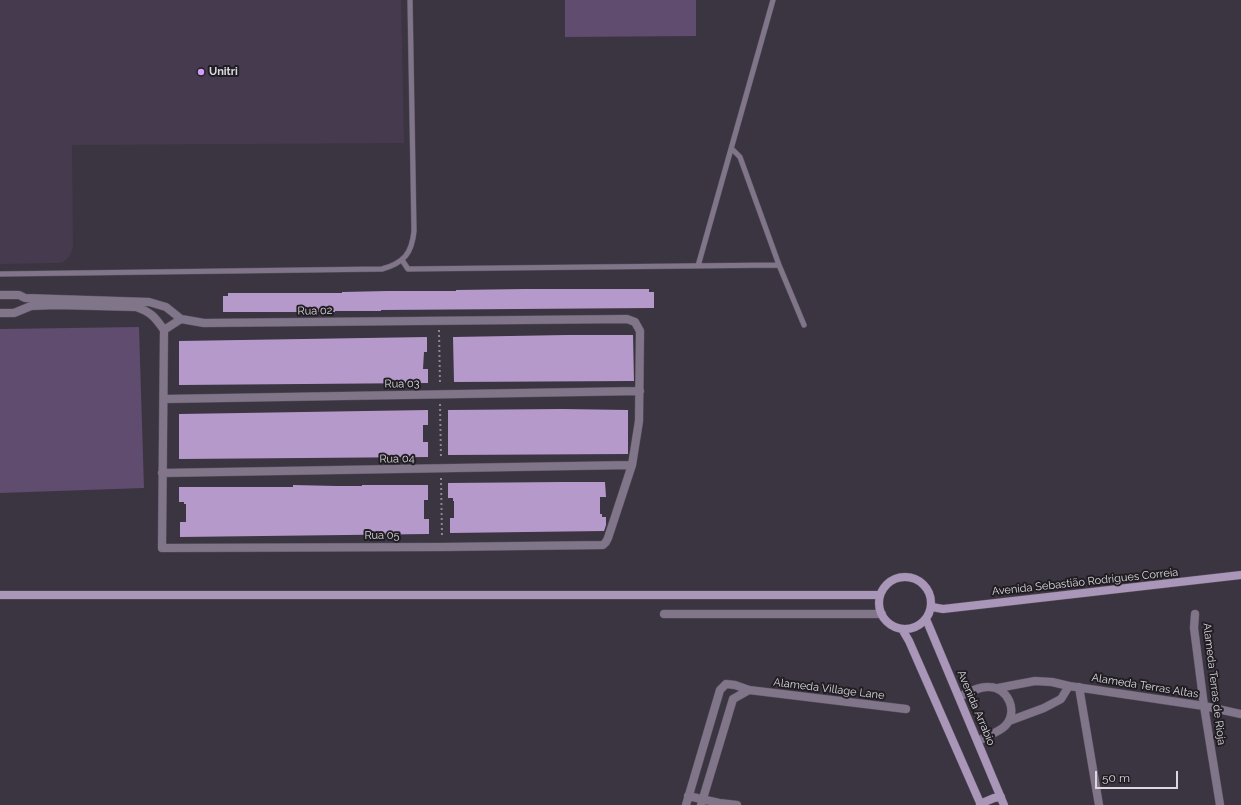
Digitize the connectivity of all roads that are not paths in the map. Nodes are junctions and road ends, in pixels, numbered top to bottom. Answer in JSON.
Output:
{"nodes":[{"id":1,"x":410,"y":0,"type":"edge"},
{"id":2,"x":773,"y":0,"type":"edge"},
{"id":3,"x":732,"y":149,"type":"junction"},
{"id":4,"x":402,"y":260,"type":"junction"},
{"id":5,"x":698,"y":266,"type":"junction"},
{"id":6,"x":779,"y":266,"type":"junction"},
{"id":7,"x":0,"y":274,"type":"edge"},
{"id":8,"x":0,"y":295,"type":"edge"},
{"id":9,"x":166,"y":307,"type":"junction"},
{"id":10,"x":0,"y":313,"type":"edge"},
{"id":11,"x":181,"y":318,"type":"junction"},
{"id":12,"x":157,"y":319,"type":"junction"},
{"id":13,"x":804,"y":325,"type":"dead end"},
{"id":14,"x":164,"y":330,"type":"junction"},
{"id":15,"x":640,"y":390,"type":"junction"},
{"id":16,"x":164,"y":399,"type":"junction"},
{"id":17,"x":632,"y":465,"type":"junction"},
{"id":18,"x":162,"y":473,"type":"junction"},
{"id":19,"x":1241,"y":575,"type":"edge"},
{"id":20,"x":0,"y":595,"type":"edge"},
{"id":21,"x":880,"y":595,"type":"junction"},
{"id":22,"x":932,"y":607,"type":"junction"},
{"id":23,"x":664,"y":614,"type":"dead end"},
{"id":24,"x":882,"y":614,"type":"junction"},
{"id":25,"x":1195,"y":614,"type":"dead end"},
{"id":26,"x":926,"y":619,"type":"junction"},
{"id":27,"x":902,"y":629,"type":"junction"},
{"id":28,"x":1069,"y":686,"type":"junction"},
{"id":29,"x":1079,"y":687,"type":"junction"},
{"id":30,"x":998,"y":688,"type":"junction"},
{"id":31,"x":749,"y":690,"type":"junction"},
{"id":32,"x":959,"y":697,"type":"junction"},
{"id":33,"x":1204,"y":706,"type":"junction"},
{"id":34,"x":906,"y":709,"type":"dead end"},
{"id":35,"x":1241,"y":714,"type":"edge"},
{"id":36,"x":1009,"y":721,"type":"junction"},
{"id":37,"x":978,"y":741,"type":"junction"},
{"id":38,"x":688,"y":796,"type":"junction"},
{"id":39,"x":1003,"y":801,"type":"edge"},
{"id":40,"x":702,"y":802,"type":"edge"},
{"id":41,"x":686,"y":805,"type":"edge"},
{"id":42,"x":737,"y":805,"type":"edge"},
{"id":43,"x":981,"y":805,"type":"edge"},
{"id":44,"x":1099,"y":805,"type":"edge"},
{"id":45,"x":1220,"y":805,"type":"edge"}],
"edges":[{"from":1,"to":4,"type":"lane"},
{"from":2,"to":3,"type":"lane"},
{"from":3,"to":5,"type":"lane"},
{"from":3,"to":6,"type":"lane"},
{"from":4,"to":5,"type":"lane"},
{"from":4,"to":7,"type":"lane"},
{"from":5,"to":6,"type":"lane"},
{"from":6,"to":13,"type":"lane"},
{"from":8,"to":9,"type":"street","name":"Rua 02"},
{"from":9,"to":11,"type":"street","name":"Rua 02"},
{"from":9,"to":12,"type":"street"},
{"from":10,"to":12,"type":"street"},
{"from":11,"to":14,"type":"street"},
{"from":11,"to":15,"type":"street","name":"Rua 02"},
{"from":12,"to":14,"type":"street"},
{"from":14,"to":16,"type":"street"},
{"from":15,"to":16,"type":"street","name":"Rua 03"},
{"from":15,"to":17,"type":"street"},
{"from":16,"to":18,"type":"street"},
{"from":17,"to":18,"type":"street","name":"Rua 04"},
{"from":17,"to":18,"type":"street","name":"Rua 05"},
{"from":19,"to":22,"type":"street","name":"Avenida Sebastião Rodrigues Correia"},
{"from":20,"to":21,"type":"street"},
{"from":21,"to":22,"type":"street"},
{"from":21,"to":24,"type":"street"},
{"from":22,"to":26,"type":"street"},
{"from":23,"to":24,"type":"street"},
{"from":24,"to":27,"type":"street"},
{"from":25,"to":33,"type":"street","name":"Alameda Terras de Rioja"},
{"from":26,"to":27,"type":"street"},
{"from":26,"to":32,"type":"street","name":"Avenida Arrabio"},
{"from":27,"to":43,"type":"street"},
{"from":28,"to":29,"type":"street","name":"Alameda Terras Altas"},
{"from":28,"to":30,"type":"street","name":"Alameda Terras Altas"},
{"from":28,"to":36,"type":"street"},
{"from":29,"to":33,"type":"street","name":"Alameda Terras Altas"},
{"from":29,"to":44,"type":"street"},
{"from":30,"to":32,"type":"street"},
{"from":30,"to":36,"type":"street"},
{"from":31,"to":34,"type":"street","name":"Alameda Village Lane"},
{"from":31,"to":38,"type":"street","name":"Alameda Village Lane"},
{"from":31,"to":40,"type":"street"},
{"from":32,"to":37,"type":"street","name":"Avenida Arrabio"},
{"from":33,"to":35,"type":"street","name":"Alameda Terras Altas"},
{"from":33,"to":45,"type":"street","name":"Alameda Terras de Rioja"},
{"from":36,"to":37,"type":"street"},
{"from":37,"to":39,"type":"street","name":"Avenida Arrabio"},
{"from":38,"to":40,"type":"street"},
{"from":38,"to":41,"type":"street"},
{"from":39,"to":43,"type":"street"},
{"from":40,"to":42,"type":"street"}]}
